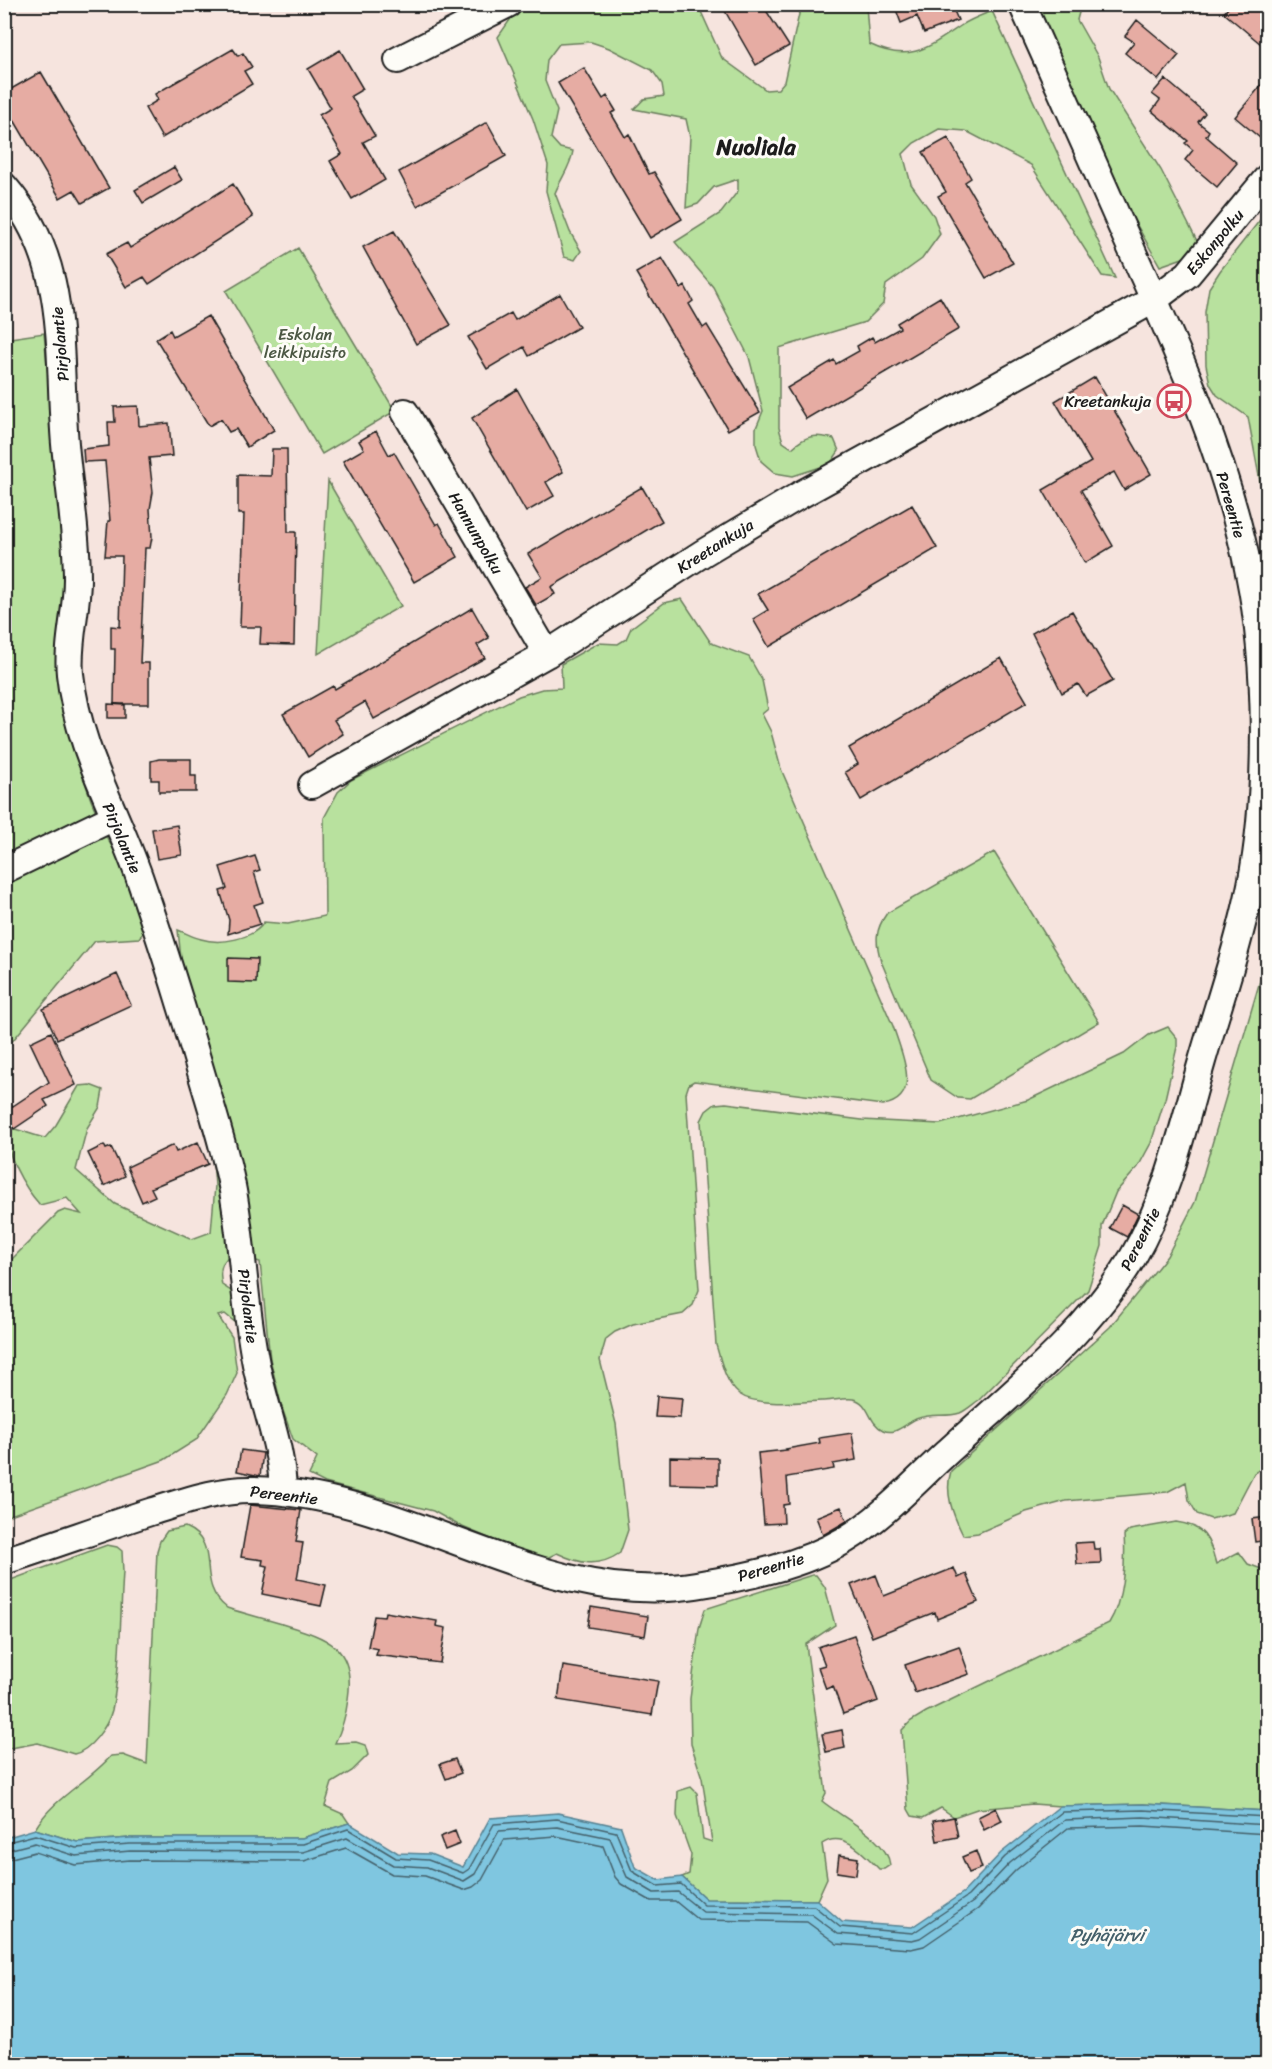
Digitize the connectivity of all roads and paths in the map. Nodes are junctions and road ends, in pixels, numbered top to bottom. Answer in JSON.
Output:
{"nodes":[{"id":1,"x":508,"y":4,"type":"edge"},
{"id":2,"x":1022,"y":4,"type":"edge"},
{"id":3,"x":398,"y":60,"type":"dead end"},
{"id":4,"x":1268,"y":177,"type":"edge"},
{"id":5,"x":4,"y":186,"type":"edge"},
{"id":6,"x":1155,"y":299,"type":"junction"},
{"id":7,"x":405,"y":412,"type":"dead end"},
{"id":8,"x":547,"y":654,"type":"junction"},
{"id":9,"x":312,"y":785,"type":"dead end"},
{"id":10,"x":114,"y":817,"type":"junction"},
{"id":11,"x":4,"y":870,"type":"edge"},
{"id":12,"x":1260,"y":875,"type":"edge"},
{"id":13,"x":282,"y":1491,"type":"junction"},
{"id":14,"x":4,"y":1562,"type":"edge"}],
"edges":[{"from":1,"to":3,"type":"street"},
{"from":2,"to":6,"type":"street","name":"Pereentie"},
{"from":4,"to":6,"type":"street","name":"Eskonpolku"},
{"from":5,"to":10,"type":"street","name":"Pirjolantie"},
{"from":6,"to":8,"type":"street","name":"Kreetankuja"},
{"from":6,"to":12,"type":"street","name":"Pereentie"},
{"from":7,"to":8,"type":"street","name":"Hannunpolku"},
{"from":8,"to":9,"type":"street","name":"Kreetankuja"},
{"from":10,"to":11,"type":"street"},
{"from":10,"to":13,"type":"street","name":"Pirjolantie"},
{"from":12,"to":13,"type":"street","name":"Pereentie"},
{"from":13,"to":14,"type":"street","name":"Pereentie"}]}
